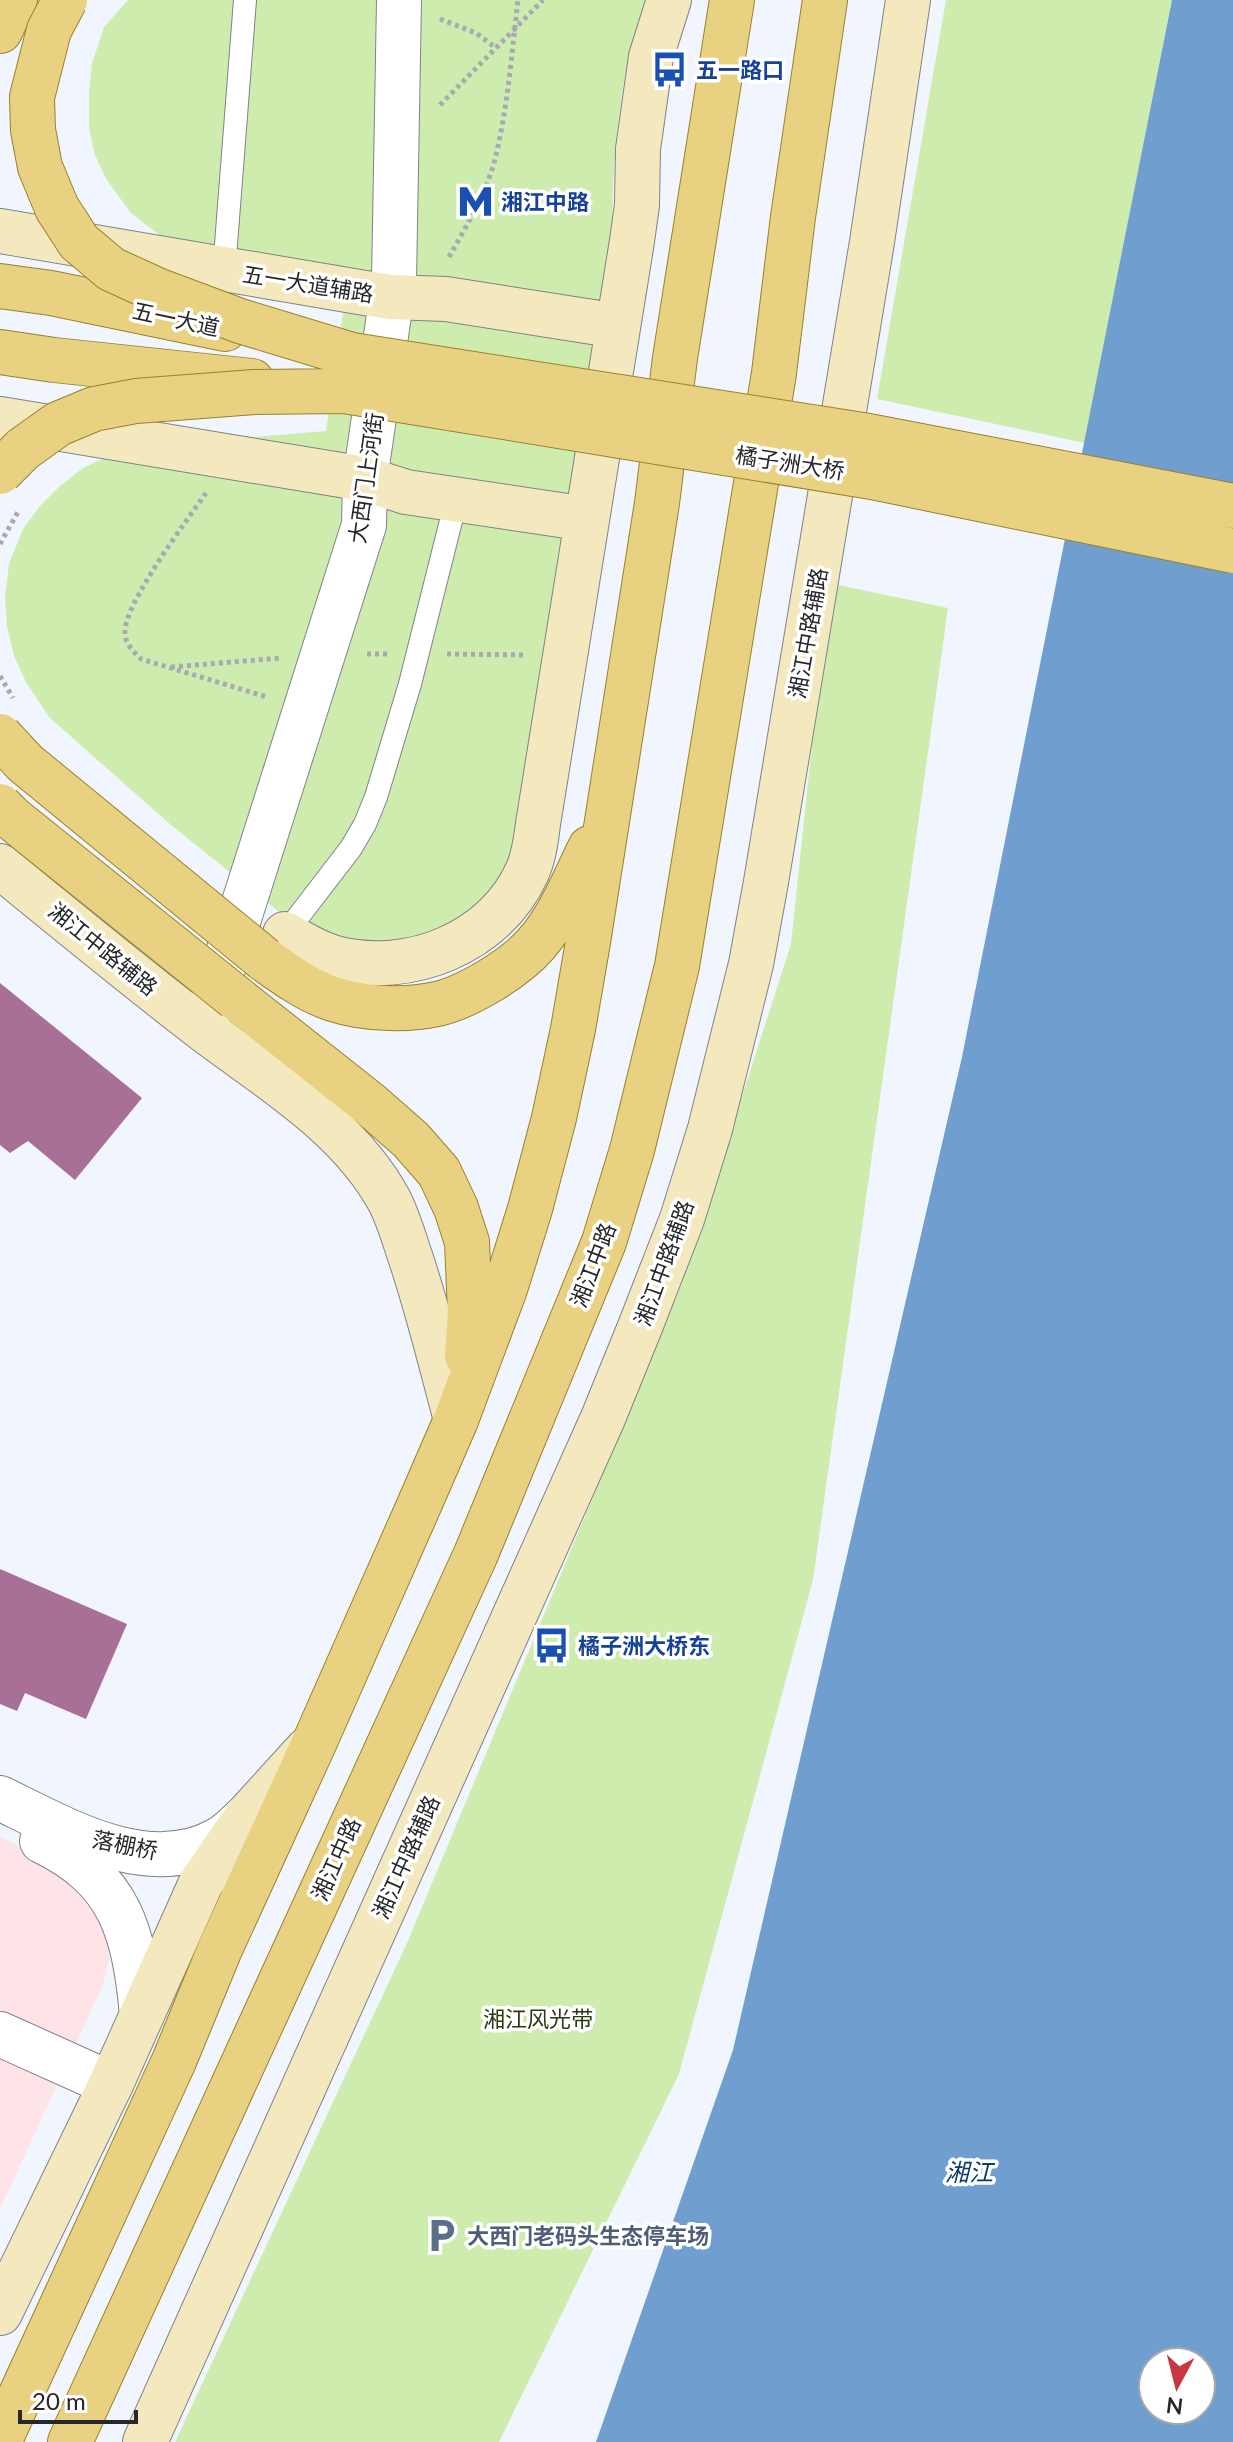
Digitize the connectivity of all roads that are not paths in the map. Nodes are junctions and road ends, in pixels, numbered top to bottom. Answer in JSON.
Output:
{"nodes":[{"id":1,"x":15,"y":0,"type":"edge"},
{"id":2,"x":65,"y":0,"type":"edge"},
{"id":3,"x":245,"y":0,"type":"edge"},
{"id":4,"x":399,"y":0,"type":"edge"},
{"id":5,"x":669,"y":0,"type":"edge"},
{"id":6,"x":825,"y":0,"type":"edge"},
{"id":7,"x":908,"y":0,"type":"edge"},
{"id":8,"x":730,"y":4,"type":"edge"},
{"id":9,"x":0,"y":31,"type":"edge"},
{"id":10,"x":0,"y":231,"type":"edge"},
{"id":11,"x":224,"y":270,"type":"junction"},
{"id":12,"x":0,"y":286,"type":"edge"},
{"id":13,"x":404,"y":298,"type":"junction"},
{"id":14,"x":618,"y":326,"type":"junction"},
{"id":15,"x":0,"y":352,"type":"edge"},
{"id":16,"x":348,"y":373,"type":"junction"},
{"id":17,"x":0,"y":419,"type":"edge"},
{"id":18,"x":365,"y":479,"type":"junction"},
{"id":19,"x":11,"y":489,"type":"edge"},
{"id":20,"x":456,"y":501,"type":"junction"},
{"id":21,"x":1233,"y":506,"type":"edge"},
{"id":22,"x":587,"y":519,"type":"junction"},
{"id":23,"x":1233,"y":551,"type":"edge"},
{"id":24,"x":0,"y":736,"type":"edge"},
{"id":25,"x":0,"y":806,"type":"edge"},
{"id":26,"x":610,"y":806,"type":"junction"},
{"id":27,"x":0,"y":866,"type":"edge"},
{"id":28,"x":274,"y":946,"type":"junction"},
{"id":29,"x":204,"y":1029,"type":"junction"},
{"id":30,"x":456,"y":1420,"type":"junction"},
{"id":31,"x":316,"y":1739,"type":"junction"},
{"id":32,"x":0,"y":1798,"type":"edge"},
{"id":33,"x":247,"y":1816,"type":"junction"},
{"id":34,"x":0,"y":1821,"type":"edge"},
{"id":35,"x":142,"y":2014,"type":"junction"},
{"id":36,"x":0,"y":2034,"type":"edge"},
{"id":37,"x":111,"y":2084,"type":"junction"},
{"id":38,"x":0,"y":2313,"type":"edge"},
{"id":39,"x":0,"y":2440,"type":"edge"},
{"id":40,"x":70,"y":2442,"type":"edge"},
{"id":41,"x":145,"y":2442,"type":"edge"}],
"edges":[{"from":1,"to":9,"type":"main road"},
{"from":2,"to":16,"type":"main road","bridge":true},
{"from":3,"to":11,"type":"lane"},
{"from":4,"to":13,"type":"street","name":"大西门上河街"},
{"from":5,"to":14,"type":"street"},
{"from":6,"to":40,"type":"main road","name":"湘江中路"},
{"from":7,"to":41,"type":"street","name":"湘江中路辅路"},
{"from":8,"to":26,"type":"main road"},
{"from":10,"to":11,"type":"street","name":"五一大道辅路"},
{"from":11,"to":13,"type":"street","name":"五一大道辅路"},
{"from":12,"to":16,"type":"main road","name":"五一大道","bridge":true},
{"from":13,"to":14,"type":"street","name":"五一大道辅路"},
{"from":13,"to":18,"type":"street","name":"大西门上河街"},
{"from":14,"to":22,"type":"street"},
{"from":15,"to":16,"type":"main road","bridge":true},
{"from":16,"to":19,"type":"main road","bridge":true},
{"from":16,"to":21,"type":"main road","name":"橘子洲大桥","bridge":true},
{"from":16,"to":23,"type":"main road","name":"橘子洲大桥","bridge":true},
{"from":17,"to":18,"type":"street"},
{"from":18,"to":20,"type":"street"},
{"from":18,"to":29,"type":"street","name":"大西门上河街"},
{"from":20,"to":22,"type":"street"},
{"from":20,"to":28,"type":"lane"},
{"from":22,"to":28,"type":"street"},
{"from":24,"to":28,"type":"main road","bridge":true},
{"from":25,"to":30,"type":"main road","bridge":true},
{"from":26,"to":28,"type":"main road"},
{"from":26,"to":30,"type":"main road"},
{"from":27,"to":29,"type":"street","name":"湘江中路辅路"},
{"from":29,"to":30,"type":"street","name":"湘江中路辅路"},
{"from":30,"to":31,"type":"main road"},
{"from":31,"to":33,"type":"street"},
{"from":31,"to":39,"type":"main road"},
{"from":32,"to":33,"type":"street","name":"落棚桥"},
{"from":33,"to":35,"type":"street"},
{"from":34,"to":35,"type":"street","name":"落棚桥"},
{"from":35,"to":37,"type":"street"},
{"from":36,"to":37,"type":"street"},
{"from":37,"to":38,"type":"street"}]}
